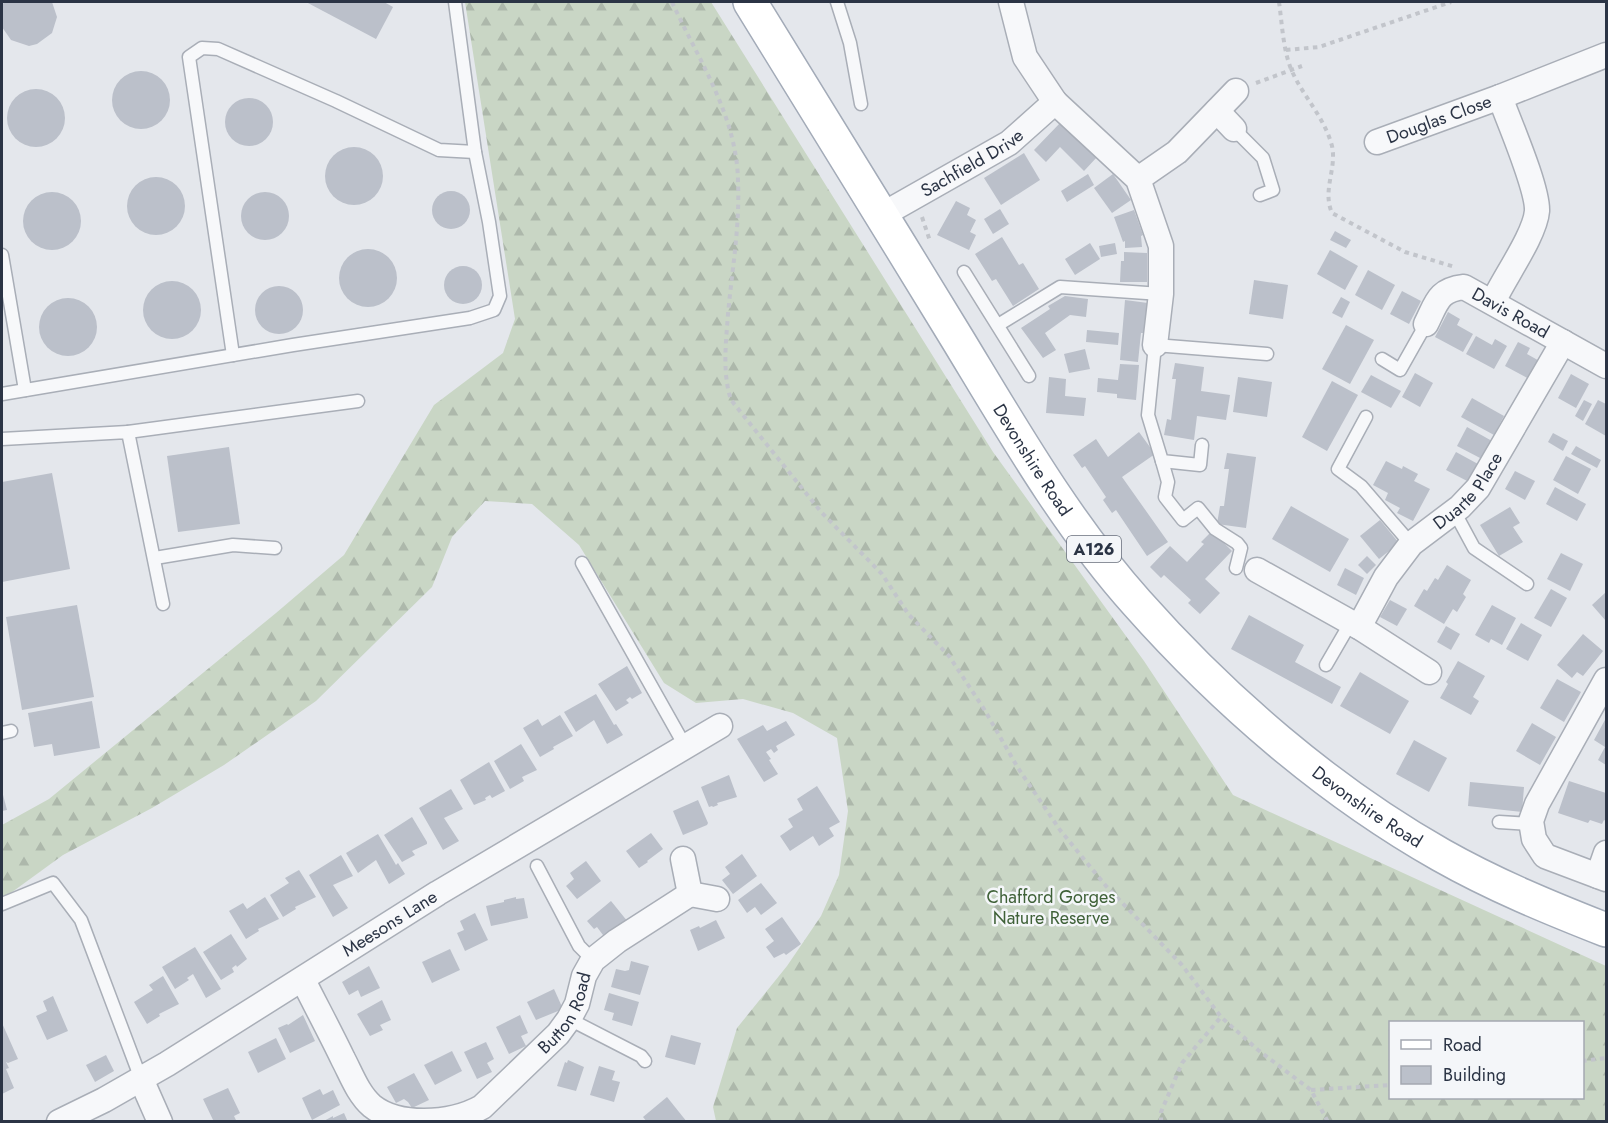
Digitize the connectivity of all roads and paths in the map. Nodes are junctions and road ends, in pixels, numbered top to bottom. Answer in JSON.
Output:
{"nodes":[{"id":1,"x":454,"y":2,"type":"edge"},
{"id":2,"x":672,"y":2,"type":"edge"},
{"id":3,"x":750,"y":2,"type":"edge"},
{"id":4,"x":837,"y":2,"type":"edge"},
{"id":5,"x":1011,"y":2,"type":"edge"},
{"id":6,"x":1279,"y":2,"type":"edge"},
{"id":7,"x":1451,"y":2,"type":"edge"},
{"id":8,"x":1286,"y":50,"type":"junction"},
{"id":9,"x":1606,"y":55,"type":"edge"},
{"id":10,"x":1302,"y":66,"type":"dead end"},
{"id":11,"x":1292,"y":69,"type":"junction"},
{"id":12,"x":1236,"y":91,"type":"joint"},
{"id":13,"x":1500,"y":98,"type":"junction"},
{"id":14,"x":1055,"y":102,"type":"junction"},
{"id":15,"x":861,"y":104,"type":"dead end"},
{"id":16,"x":1217,"y":111,"type":"junction"},
{"id":17,"x":1234,"y":129,"type":"joint"},
{"id":18,"x":1377,"y":142,"type":"dead end"},
{"id":19,"x":475,"y":152,"type":"junction"},
{"id":20,"x":1138,"y":179,"type":"junction"},
{"id":21,"x":1260,"y":195,"type":"dead end"},
{"id":22,"x":921,"y":214,"type":"dead end"},
{"id":23,"x":882,"y":215,"type":"junction"},
{"id":24,"x":933,"y":248,"type":"dead end"},
{"id":25,"x":2,"y":255,"type":"edge"},
{"id":26,"x":1458,"y":268,"type":"dead end"},
{"id":27,"x":964,"y":272,"type":"dead end"},
{"id":28,"x":1161,"y":294,"type":"junction"},
{"id":29,"x":1493,"y":302,"type":"junction"},
{"id":30,"x":1426,"y":324,"type":"joint"},
{"id":31,"x":998,"y":325,"type":"junction"},
{"id":32,"x":1563,"y":342,"type":"junction"},
{"id":33,"x":1155,"y":345,"type":"junction"},
{"id":34,"x":1267,"y":354,"type":"dead end"},
{"id":35,"x":233,"y":355,"type":"junction"},
{"id":36,"x":1382,"y":359,"type":"dead end"},
{"id":37,"x":1606,"y":366,"type":"edge"},
{"id":38,"x":1029,"y":376,"type":"dead end"},
{"id":39,"x":25,"y":390,"type":"junction"},
{"id":40,"x":2,"y":394,"type":"edge"},
{"id":41,"x":358,"y":401,"type":"dead end"},
{"id":42,"x":1366,"y":417,"type":"dead end"},
{"id":43,"x":128,"y":432,"type":"junction"},
{"id":44,"x":2,"y":440,"type":"edge"},
{"id":45,"x":1203,"y":445,"type":"dead end"},
{"id":46,"x":1161,"y":461,"type":"junction"},
{"id":47,"x":1454,"y":511,"type":"junction"},
{"id":48,"x":1411,"y":544,"type":"junction"},
{"id":49,"x":275,"y":548,"type":"dead end"},
{"id":50,"x":155,"y":558,"type":"junction"},
{"id":51,"x":582,"y":563,"type":"dead end"},
{"id":52,"x":1246,"y":569,"type":"joint"},
{"id":53,"x":1527,"y":584,"type":"dead end"},
{"id":54,"x":163,"y":604,"type":"dead end"},
{"id":55,"x":1355,"y":625,"type":"junction"},
{"id":56,"x":1326,"y":665,"type":"dead end"},
{"id":57,"x":1430,"y":672,"type":"dead end"},
{"id":58,"x":1606,"y":683,"type":"edge"},
{"id":59,"x":720,"y":726,"type":"dead end"},
{"id":60,"x":685,"y":746,"type":"junction"},
{"id":61,"x":1499,"y":822,"type":"dead end"},
{"id":62,"x":1532,"y":824,"type":"junction"},
{"id":63,"x":1606,"y":853,"type":"edge"},
{"id":64,"x":683,"y":859,"type":"dead end"},
{"id":65,"x":537,"y":866,"type":"dead end"},
{"id":66,"x":1602,"y":878,"type":"edge"},
{"id":67,"x":690,"y":894,"type":"junction"},
{"id":68,"x":717,"y":899,"type":"dead end"},
{"id":69,"x":2,"y":904,"type":"edge"},
{"id":70,"x":1606,"y":930,"type":"edge"},
{"id":71,"x":593,"y":960,"type":"junction"},
{"id":72,"x":303,"y":980,"type":"junction"},
{"id":73,"x":1221,"y":1017,"type":"junction"},
{"id":74,"x":569,"y":1019,"type":"junction"},
{"id":75,"x":1606,"y":1058,"type":"edge"},
{"id":76,"x":645,"y":1061,"type":"dead end"},
{"id":77,"x":1584,"y":1061,"type":"edge"},
{"id":78,"x":141,"y":1079,"type":"junction"},
{"id":79,"x":1389,"y":1085,"type":"edge"},
{"id":80,"x":1311,"y":1090,"type":"junction"},
{"id":81,"x":469,"y":1118,"type":"edge"},
{"id":82,"x":59,"y":1122,"type":"edge"},
{"id":83,"x":160,"y":1122,"type":"edge"},
{"id":84,"x":1161,"y":1122,"type":"edge"},
{"id":85,"x":1329,"y":1122,"type":"edge"}],
"edges":[{"from":1,"to":19,"type":"lane"},
{"from":2,"to":73,"type":"path"},
{"from":3,"to":23,"type":"main road","name":"Devonshire Road","number":"A126"},
{"from":4,"to":15,"type":"lane"},
{"from":5,"to":14,"type":"street"},
{"from":6,"to":8,"type":"path"},
{"from":7,"to":8,"type":"path"},
{"from":8,"to":11,"type":"path"},
{"from":9,"to":13,"type":"street","name":"Douglas Close"},
{"from":10,"to":11,"type":"path"},
{"from":11,"to":12,"type":"path"},
{"from":11,"to":26,"type":"path"},
{"from":12,"to":16,"type":"street"},
{"from":13,"to":18,"type":"street","name":"Douglas Close"},
{"from":13,"to":29,"type":"street","name":"Douglas Close"},
{"from":14,"to":20,"type":"street"},
{"from":14,"to":23,"type":"street","name":"Sachfield Drive"},
{"from":16,"to":17,"type":"street"},
{"from":16,"to":20,"type":"street"},
{"from":17,"to":21,"type":"lane"},
{"from":19,"to":35,"type":"lane"},
{"from":19,"to":35,"type":"lane"},
{"from":20,"to":28,"type":"street"},
{"from":22,"to":24,"type":"path"},
{"from":23,"to":70,"type":"main road","name":"Devonshire Road","number":"A126"},
{"from":25,"to":39,"type":"lane"},
{"from":27,"to":31,"type":"lane"},
{"from":28,"to":31,"type":"lane"},
{"from":28,"to":33,"type":"street"},
{"from":29,"to":30,"type":"street","name":"Davis Road"},
{"from":29,"to":32,"type":"street","name":"Davis Road"},
{"from":30,"to":36,"type":"lane"},
{"from":31,"to":38,"type":"lane"},
{"from":32,"to":37,"type":"street","name":"Davis Road"},
{"from":32,"to":47,"type":"street","name":"Duarte Place"},
{"from":33,"to":34,"type":"lane"},
{"from":33,"to":46,"type":"lane"},
{"from":35,"to":39,"type":"lane"},
{"from":39,"to":40,"type":"lane"},
{"from":41,"to":43,"type":"lane"},
{"from":42,"to":48,"type":"lane"},
{"from":43,"to":44,"type":"lane"},
{"from":43,"to":50,"type":"lane"},
{"from":45,"to":46,"type":"lane"},
{"from":46,"to":52,"type":"lane"},
{"from":47,"to":48,"type":"street","name":"Duarte Place"},
{"from":47,"to":53,"type":"lane"},
{"from":48,"to":55,"type":"street","name":"Duarte Place"},
{"from":49,"to":50,"type":"lane"},
{"from":50,"to":54,"type":"lane"},
{"from":51,"to":60,"type":"lane"},
{"from":52,"to":55,"type":"street"},
{"from":55,"to":56,"type":"lane"},
{"from":55,"to":57,"type":"street"},
{"from":58,"to":62,"type":"street"},
{"from":59,"to":60,"type":"street","name":"Meesons Lane"},
{"from":60,"to":72,"type":"street","name":"Meesons Lane"},
{"from":61,"to":62,"type":"lane"},
{"from":62,"to":66,"type":"street"},
{"from":63,"to":66,"type":"street"},
{"from":64,"to":67,"type":"street"},
{"from":65,"to":71,"type":"lane"},
{"from":67,"to":68,"type":"street"},
{"from":67,"to":71,"type":"street","name":"Button Road"},
{"from":69,"to":78,"type":"lane"},
{"from":71,"to":74,"type":"street","name":"Button Road"},
{"from":72,"to":78,"type":"street","name":"Meesons Lane"},
{"from":72,"to":81,"type":"street","name":"Button Road"},
{"from":73,"to":80,"type":"path"},
{"from":73,"to":84,"type":"path"},
{"from":74,"to":76,"type":"lane"},
{"from":74,"to":81,"type":"street","name":"Button Road"},
{"from":75,"to":77,"type":"path"},
{"from":78,"to":82,"type":"street","name":"Meesons Lane"},
{"from":78,"to":83,"type":"street"},
{"from":79,"to":80,"type":"path"},
{"from":80,"to":85,"type":"path"}]}
